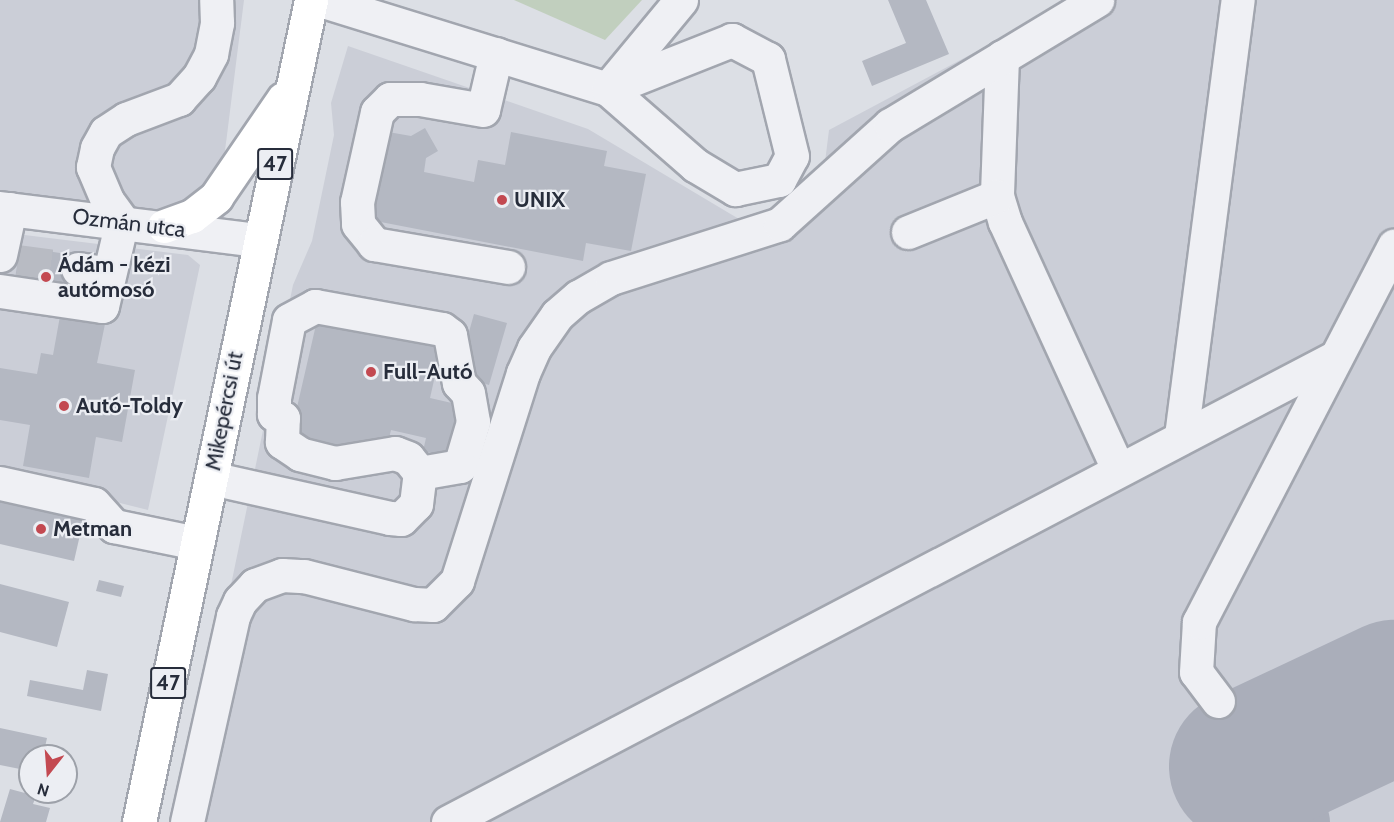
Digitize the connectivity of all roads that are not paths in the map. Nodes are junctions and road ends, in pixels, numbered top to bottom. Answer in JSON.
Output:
{"nodes":[{"id":1,"x":216,"y":0,"type":"edge"},
{"id":2,"x":311,"y":0,"type":"edge"},
{"id":3,"x":320,"y":0,"type":"edge"},
{"id":4,"x":681,"y":0,"type":"edge"},
{"id":5,"x":1097,"y":0,"type":"edge"},
{"id":6,"x":1238,"y":0,"type":"edge"},
{"id":7,"x":496,"y":54,"type":"junction"},
{"id":8,"x":1002,"y":57,"type":"junction"},
{"id":9,"x":291,"y":88,"type":"junction"},
{"id":10,"x":608,"y":89,"type":"junction"},
{"id":11,"x":998,"y":196,"type":"junction"},
{"id":12,"x":5,"y":209,"type":"edge"},
{"id":13,"x":122,"y":221,"type":"junction"},
{"id":14,"x":164,"y":226,"type":"junction"},
{"id":15,"x":908,"y":232,"type":"dead end"},
{"id":16,"x":258,"y":240,"type":"junction"},
{"id":17,"x":1394,"y":246,"type":"edge"},
{"id":18,"x":6,"y":258,"type":"edge"},
{"id":19,"x":508,"y":267,"type":"dead end"},
{"id":20,"x":0,"y":291,"type":"edge"},
{"id":21,"x":1336,"y":357,"type":"junction"},
{"id":22,"x":1181,"y":436,"type":"junction"},
{"id":23,"x":1118,"y":469,"type":"junction"},
{"id":24,"x":420,"y":473,"type":"junction"},
{"id":25,"x":211,"y":478,"type":"junction"},
{"id":26,"x":0,"y":483,"type":"edge"},
{"id":27,"x":197,"y":543,"type":"junction"},
{"id":28,"x":1218,"y":701,"type":"dead end"},
{"id":29,"x":139,"y":822,"type":"edge"},
{"id":30,"x":187,"y":822,"type":"edge"},
{"id":31,"x":448,"y":822,"type":"edge"}],
"edges":[{"from":1,"to":13,"type":"street"},
{"from":2,"to":9,"type":"main road","name":"Mikepércsi út","number":"47"},
{"from":3,"to":7,"type":"street"},
{"from":4,"to":10,"type":"street"},
{"from":5,"to":8,"type":"street"},
{"from":6,"to":22,"type":"street"},
{"from":7,"to":10,"type":"street"},
{"from":7,"to":19,"type":"street"},
{"from":8,"to":11,"type":"street"},
{"from":8,"to":30,"type":"street"},
{"from":9,"to":14,"type":"main road"},
{"from":9,"to":16,"type":"main road","name":"Mikepércsi út","number":"47"},
{"from":10,"to":10,"type":"street"},
{"from":11,"to":15,"type":"street"},
{"from":11,"to":23,"type":"street"},
{"from":12,"to":13,"type":"street","name":"Ozmán utca"},
{"from":12,"to":18,"type":"street"},
{"from":13,"to":14,"type":"street","name":"Ozmán utca"},
{"from":13,"to":20,"type":"street"},
{"from":14,"to":16,"type":"street","name":"Ozmán utca"},
{"from":16,"to":25,"type":"main road","name":"Mikepércsi út","number":"47"},
{"from":17,"to":21,"type":"street"},
{"from":21,"to":22,"type":"street"},
{"from":21,"to":28,"type":"street"},
{"from":22,"to":23,"type":"street"},
{"from":23,"to":31,"type":"street"},
{"from":24,"to":24,"type":"street"},
{"from":24,"to":25,"type":"street"},
{"from":25,"to":27,"type":"main road","name":"Mikepércsi út","number":"47"},
{"from":26,"to":27,"type":"street"},
{"from":27,"to":29,"type":"main road","name":"Mikepércsi út","number":"47"}]}
